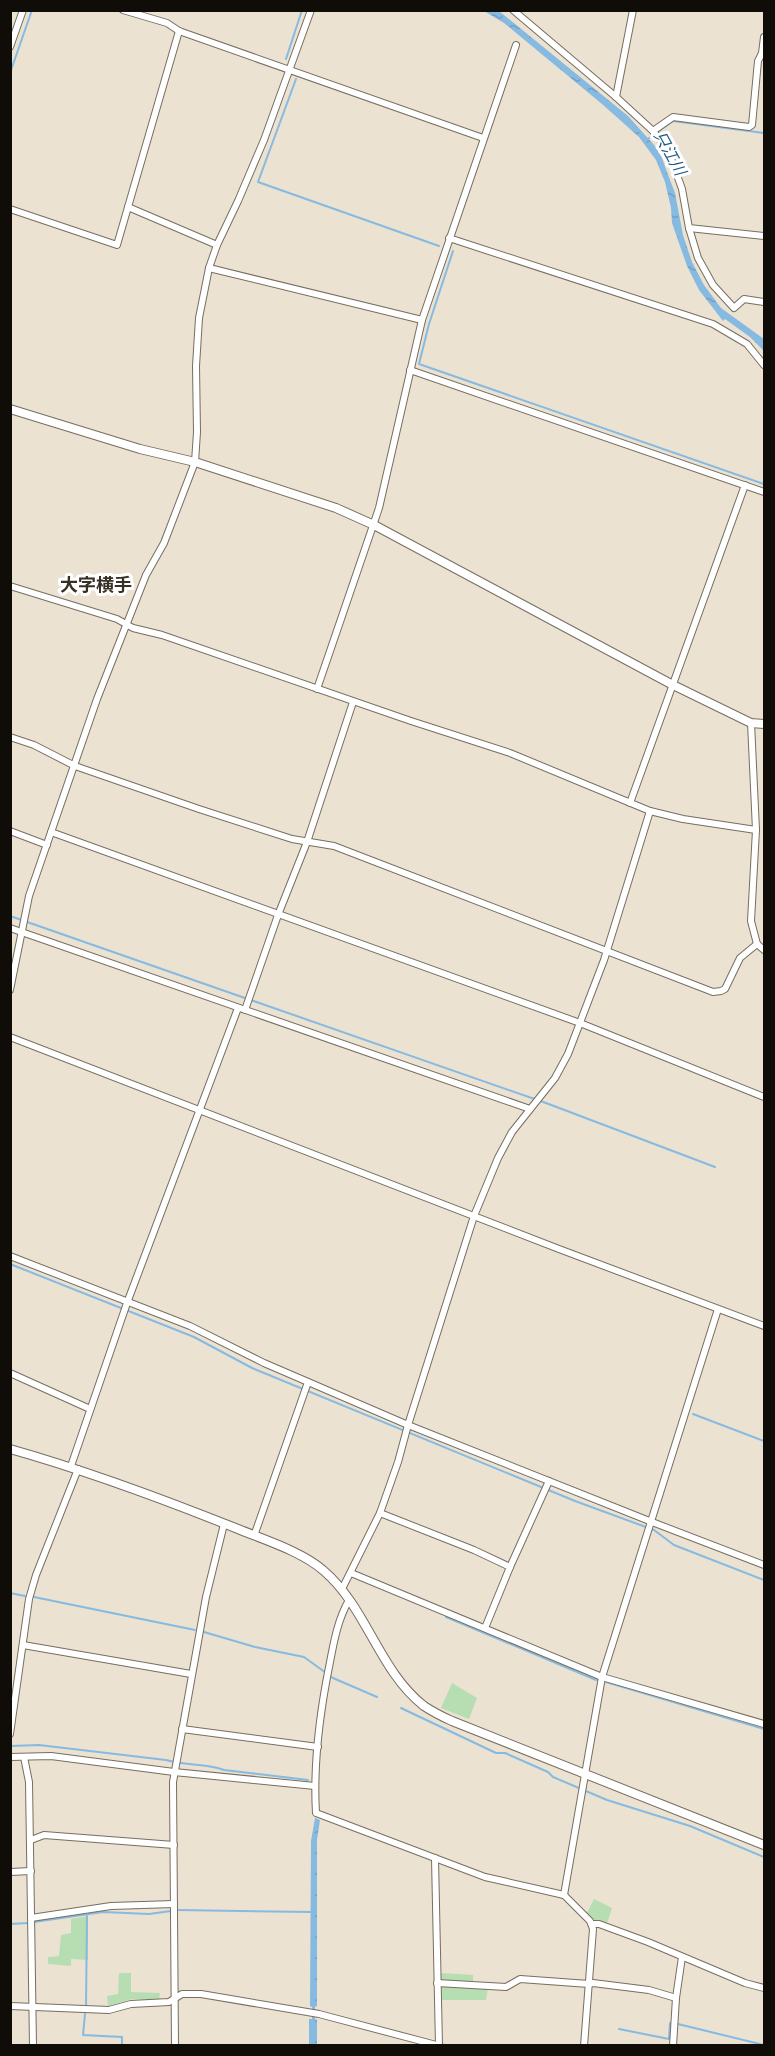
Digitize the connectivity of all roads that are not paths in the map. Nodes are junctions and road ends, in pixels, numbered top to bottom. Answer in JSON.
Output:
{"nodes":[{"id":1,"x":23,"y":10,"type":"edge"},
{"id":2,"x":311,"y":10,"type":"edge"},
{"id":3,"x":513,"y":10,"type":"edge"},
{"id":4,"x":633,"y":10,"type":"edge"},
{"id":5,"x":127,"y":11,"type":"edge"},
{"id":6,"x":179,"y":31,"type":"junction"},
{"id":7,"x":765,"y":37,"type":"edge"},
{"id":8,"x":516,"y":45,"type":"dead end"},
{"id":9,"x":10,"y":47,"type":"edge"},
{"id":10,"x":290,"y":70,"type":"junction"},
{"id":11,"x":616,"y":97,"type":"junction"},
{"id":12,"x":653,"y":131,"type":"junction"},
{"id":13,"x":483,"y":138,"type":"junction"},
{"id":14,"x":128,"y":207,"type":"junction"},
{"id":15,"x":10,"y":209,"type":"edge"},
{"id":16,"x":689,"y":228,"type":"junction"},
{"id":17,"x":765,"y":236,"type":"edge"},
{"id":18,"x":449,"y":238,"type":"junction"},
{"id":19,"x":217,"y":245,"type":"junction"},
{"id":20,"x":209,"y":268,"type":"junction"},
{"id":21,"x":765,"y":302,"type":"edge"},
{"id":22,"x":422,"y":320,"type":"junction"},
{"id":23,"x":765,"y":365,"type":"edge"},
{"id":24,"x":410,"y":370,"type":"junction"},
{"id":25,"x":10,"y":409,"type":"edge"},
{"id":26,"x":195,"y":462,"type":"junction"},
{"id":27,"x":745,"y":485,"type":"junction"},
{"id":28,"x":765,"y":492,"type":"edge"},
{"id":29,"x":374,"y":525,"type":"junction"},
{"id":30,"x":10,"y":585,"type":"edge"},
{"id":31,"x":126,"y":624,"type":"junction"},
{"id":32,"x":673,"y":685,"type":"junction"},
{"id":33,"x":317,"y":689,"type":"junction"},
{"id":34,"x":353,"y":702,"type":"junction"},
{"id":35,"x":751,"y":723,"type":"junction"},
{"id":36,"x":765,"y":724,"type":"edge"},
{"id":37,"x":10,"y":737,"type":"edge"},
{"id":38,"x":75,"y":766,"type":"junction"},
{"id":39,"x":630,"y":803,"type":"junction"},
{"id":40,"x":650,"y":811,"type":"junction"},
{"id":41,"x":756,"y":830,"type":"junction"},
{"id":42,"x":10,"y":831,"type":"edge"},
{"id":43,"x":51,"y":832,"type":"junction"},
{"id":44,"x":307,"y":842,"type":"junction"},
{"id":45,"x":47,"y":845,"type":"junction"},
{"id":46,"x":278,"y":915,"type":"junction"},
{"id":47,"x":10,"y":928,"type":"edge"},
{"id":48,"x":24,"y":929,"type":"junction"},
{"id":49,"x":757,"y":944,"type":"junction"},
{"id":50,"x":765,"y":950,"type":"edge"},
{"id":51,"x":606,"y":951,"type":"junction"},
{"id":52,"x":10,"y":990,"type":"edge"},
{"id":53,"x":246,"y":1007,"type":"junction"},
{"id":54,"x":238,"y":1008,"type":"junction"},
{"id":55,"x":580,"y":1023,"type":"junction"},
{"id":56,"x":10,"y":1037,"type":"edge"},
{"id":57,"x":765,"y":1097,"type":"edge"},
{"id":58,"x":531,"y":1108,"type":"junction"},
{"id":59,"x":200,"y":1110,"type":"junction"},
{"id":60,"x":474,"y":1216,"type":"junction"},
{"id":61,"x":10,"y":1256,"type":"edge"},
{"id":62,"x":127,"y":1303,"type":"junction"},
{"id":63,"x":718,"y":1309,"type":"junction"},
{"id":64,"x":765,"y":1326,"type":"edge"},
{"id":65,"x":10,"y":1373,"type":"edge"},
{"id":66,"x":308,"y":1382,"type":"junction"},
{"id":67,"x":90,"y":1408,"type":"junction"},
{"id":68,"x":408,"y":1425,"type":"junction"},
{"id":69,"x":10,"y":1449,"type":"edge"},
{"id":70,"x":74,"y":1468,"type":"junction"},
{"id":71,"x":548,"y":1483,"type":"junction"},
{"id":72,"x":380,"y":1513,"type":"junction"},
{"id":73,"x":224,"y":1524,"type":"junction"},
{"id":74,"x":650,"y":1527,"type":"junction"},
{"id":75,"x":254,"y":1536,"type":"junction"},
{"id":76,"x":765,"y":1564,"type":"edge"},
{"id":77,"x":510,"y":1567,"type":"junction"},
{"id":78,"x":351,"y":1573,"type":"junction"},
{"id":79,"x":342,"y":1589,"type":"junction"},
{"id":80,"x":349,"y":1600,"type":"junction"},
{"id":81,"x":485,"y":1628,"type":"junction"},
{"id":82,"x":23,"y":1645,"type":"junction"},
{"id":83,"x":191,"y":1674,"type":"junction"},
{"id":84,"x":602,"y":1677,"type":"junction"},
{"id":85,"x":765,"y":1724,"type":"edge"},
{"id":86,"x":182,"y":1730,"type":"junction"},
{"id":87,"x":10,"y":1734,"type":"edge"},
{"id":88,"x":318,"y":1747,"type":"junction"},
{"id":89,"x":10,"y":1757,"type":"edge"},
{"id":90,"x":24,"y":1757,"type":"junction"},
{"id":91,"x":175,"y":1765,"type":"junction"},
{"id":92,"x":586,"y":1773,"type":"junction"},
{"id":93,"x":315,"y":1786,"type":"junction"},
{"id":94,"x":31,"y":1840,"type":"junction"},
{"id":95,"x":174,"y":1845,"type":"junction"},
{"id":96,"x":765,"y":1845,"type":"edge"},
{"id":97,"x":435,"y":1858,"type":"junction"},
{"id":98,"x":32,"y":1870,"type":"junction"},
{"id":99,"x":10,"y":1872,"type":"edge"},
{"id":100,"x":564,"y":1895,"type":"junction"},
{"id":101,"x":174,"y":1904,"type":"junction"},
{"id":102,"x":32,"y":1918,"type":"junction"},
{"id":103,"x":592,"y":1924,"type":"junction"},
{"id":104,"x":682,"y":1957,"type":"junction"},
{"id":105,"x":437,"y":1983,"type":"junction"},
{"id":106,"x":589,"y":1984,"type":"junction"},
{"id":107,"x":765,"y":1988,"type":"edge"},
{"id":108,"x":174,"y":1998,"type":"junction"},
{"id":109,"x":676,"y":1998,"type":"junction"},
{"id":110,"x":10,"y":2006,"type":"edge"},
{"id":111,"x":31,"y":2007,"type":"junction"},
{"id":112,"x":440,"y":2045,"type":"edge"},
{"id":113,"x":33,"y":2046,"type":"edge"},
{"id":114,"x":175,"y":2046,"type":"edge"},
{"id":115,"x":584,"y":2046,"type":"edge"},
{"id":116,"x":673,"y":2046,"type":"edge"}],
"edges":[{"from":1,"to":9,"type":"street"},
{"from":2,"to":10,"type":"street"},
{"from":3,"to":11,"type":"street"},
{"from":4,"to":11,"type":"street"},
{"from":5,"to":6,"type":"street"},
{"from":6,"to":10,"type":"street"},
{"from":6,"to":14,"type":"street"},
{"from":7,"to":12,"type":"street"},
{"from":8,"to":13,"type":"street"},
{"from":10,"to":13,"type":"street"},
{"from":10,"to":19,"type":"street"},
{"from":11,"to":12,"type":"street"},
{"from":12,"to":16,"type":"street"},
{"from":13,"to":18,"type":"street"},
{"from":14,"to":15,"type":"street"},
{"from":14,"to":19,"type":"street"},
{"from":16,"to":17,"type":"street"},
{"from":16,"to":21,"type":"street"},
{"from":18,"to":22,"type":"street"},
{"from":18,"to":23,"type":"street"},
{"from":19,"to":20,"type":"street"},
{"from":20,"to":22,"type":"street"},
{"from":20,"to":26,"type":"street"},
{"from":22,"to":24,"type":"street"},
{"from":24,"to":27,"type":"street"},
{"from":24,"to":29,"type":"street"},
{"from":25,"to":26,"type":"street"},
{"from":26,"to":29,"type":"street"},
{"from":26,"to":31,"type":"street"},
{"from":27,"to":28,"type":"street"},
{"from":27,"to":32,"type":"street"},
{"from":29,"to":32,"type":"street"},
{"from":29,"to":33,"type":"street"},
{"from":30,"to":31,"type":"street"},
{"from":31,"to":33,"type":"street"},
{"from":31,"to":38,"type":"street"},
{"from":32,"to":35,"type":"street"},
{"from":32,"to":39,"type":"street"},
{"from":33,"to":34,"type":"street"},
{"from":34,"to":39,"type":"street"},
{"from":34,"to":44,"type":"street"},
{"from":35,"to":36,"type":"street"},
{"from":35,"to":41,"type":"street"},
{"from":37,"to":38,"type":"street"},
{"from":38,"to":43,"type":"street"},
{"from":38,"to":44,"type":"street"},
{"from":39,"to":40,"type":"street"},
{"from":40,"to":41,"type":"street"},
{"from":40,"to":51,"type":"street"},
{"from":41,"to":49,"type":"street"},
{"from":42,"to":45,"type":"street"},
{"from":43,"to":45,"type":"street"},
{"from":43,"to":46,"type":"street"},
{"from":44,"to":46,"type":"street"},
{"from":44,"to":51,"type":"street"},
{"from":45,"to":48,"type":"street"},
{"from":46,"to":53,"type":"street"},
{"from":46,"to":55,"type":"street"},
{"from":47,"to":48,"type":"street"},
{"from":48,"to":52,"type":"street"},
{"from":48,"to":54,"type":"street"},
{"from":49,"to":50,"type":"street"},
{"from":49,"to":51,"type":"street"},
{"from":51,"to":55,"type":"street"},
{"from":53,"to":54,"type":"street"},
{"from":53,"to":58,"type":"street"},
{"from":54,"to":59,"type":"street"},
{"from":55,"to":57,"type":"street"},
{"from":55,"to":58,"type":"street"},
{"from":56,"to":59,"type":"street"},
{"from":58,"to":60,"type":"street"},
{"from":59,"to":60,"type":"street"},
{"from":59,"to":62,"type":"street"},
{"from":60,"to":63,"type":"street"},
{"from":60,"to":68,"type":"street"},
{"from":61,"to":62,"type":"street"},
{"from":62,"to":66,"type":"street"},
{"from":62,"to":67,"type":"street"},
{"from":63,"to":64,"type":"street"},
{"from":63,"to":74,"type":"street"},
{"from":65,"to":67,"type":"street"},
{"from":66,"to":68,"type":"street"},
{"from":66,"to":75,"type":"street"},
{"from":67,"to":70,"type":"street"},
{"from":68,"to":71,"type":"street"},
{"from":68,"to":72,"type":"street"},
{"from":69,"to":70,"type":"street"},
{"from":70,"to":73,"type":"street"},
{"from":70,"to":82,"type":"street"},
{"from":71,"to":74,"type":"street"},
{"from":71,"to":77,"type":"street"},
{"from":72,"to":77,"type":"street"},
{"from":72,"to":78,"type":"street"},
{"from":73,"to":75,"type":"street"},
{"from":73,"to":83,"type":"street"},
{"from":74,"to":76,"type":"street"},
{"from":74,"to":84,"type":"street"},
{"from":75,"to":79,"type":"street"},
{"from":77,"to":81,"type":"street"},
{"from":78,"to":79,"type":"street"},
{"from":78,"to":81,"type":"street"},
{"from":79,"to":80,"type":"street"},
{"from":80,"to":88,"type":"street"},
{"from":80,"to":92,"type":"street"},
{"from":81,"to":84,"type":"street"},
{"from":82,"to":83,"type":"street"},
{"from":82,"to":87,"type":"street"},
{"from":83,"to":86,"type":"street"},
{"from":84,"to":85,"type":"street"},
{"from":84,"to":92,"type":"street"},
{"from":86,"to":88,"type":"street"},
{"from":86,"to":91,"type":"street"},
{"from":88,"to":93,"type":"street"},
{"from":89,"to":90,"type":"street"},
{"from":90,"to":91,"type":"street"},
{"from":90,"to":94,"type":"street"},
{"from":91,"to":93,"type":"street"},
{"from":91,"to":95,"type":"street"},
{"from":92,"to":96,"type":"street"},
{"from":92,"to":100,"type":"street"},
{"from":93,"to":97,"type":"street"},
{"from":94,"to":95,"type":"street"},
{"from":94,"to":98,"type":"street"},
{"from":95,"to":101,"type":"street"},
{"from":97,"to":100,"type":"street"},
{"from":97,"to":105,"type":"street"},
{"from":98,"to":99,"type":"street"},
{"from":98,"to":102,"type":"street"},
{"from":100,"to":103,"type":"street"},
{"from":101,"to":102,"type":"street"},
{"from":101,"to":108,"type":"street"},
{"from":102,"to":111,"type":"street"},
{"from":103,"to":104,"type":"street"},
{"from":103,"to":106,"type":"street"},
{"from":104,"to":107,"type":"street"},
{"from":104,"to":109,"type":"street"},
{"from":105,"to":106,"type":"street"},
{"from":105,"to":112,"type":"street"},
{"from":106,"to":109,"type":"street"},
{"from":106,"to":115,"type":"street"},
{"from":108,"to":111,"type":"street"},
{"from":108,"to":112,"type":"street"},
{"from":108,"to":114,"type":"street"},
{"from":109,"to":116,"type":"street"},
{"from":110,"to":111,"type":"street"},
{"from":111,"to":113,"type":"street"}]}
